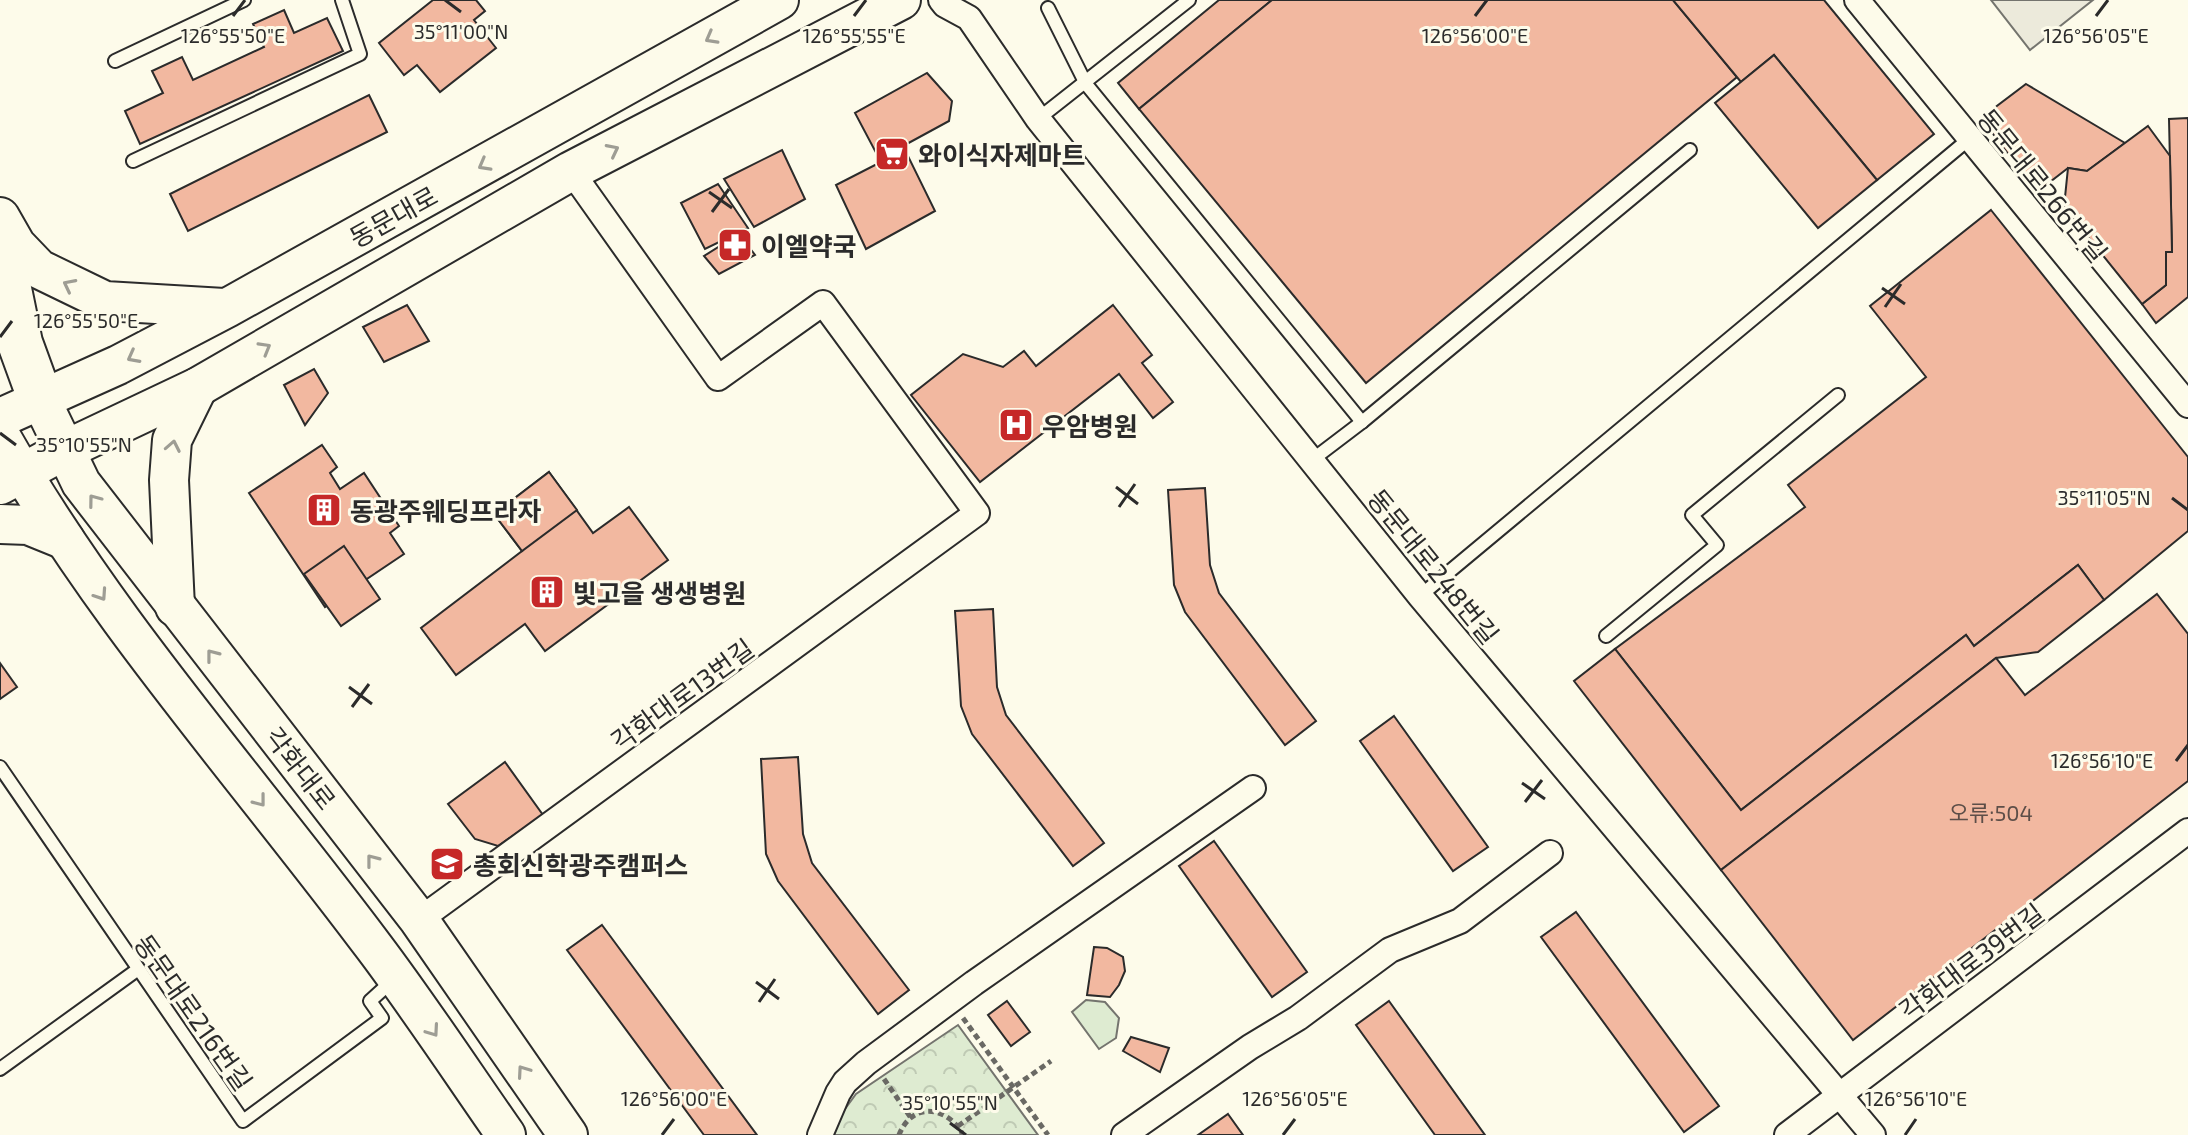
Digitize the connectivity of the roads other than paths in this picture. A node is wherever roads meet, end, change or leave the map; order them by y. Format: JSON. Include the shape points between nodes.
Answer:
{"nodes":[{"id":1,"x":244,"y":0,"type":"edge"},
{"id":2,"x":342,"y":0,"type":"edge"},
{"id":3,"x":779,"y":0,"type":"edge"},
{"id":4,"x":901,"y":0,"type":"edge"},
{"id":5,"x":941,"y":0,"type":"edge"},
{"id":6,"x":1189,"y":0,"type":"edge"},
{"id":7,"x":1857,"y":0,"type":"edge"},
{"id":8,"x":1048,"y":8,"type":"dead end"},
{"id":9,"x":970,"y":9,"type":"edge"},
{"id":10,"x":115,"y":61,"type":"dead end"},
{"id":11,"x":1086,"y":84,"type":"junction"},
{"id":12,"x":1038,"y":119,"type":"junction"},
{"id":13,"x":1969,"y":139,"type":"junction"},
{"id":14,"x":1690,"y":150,"type":"dead end"},
{"id":15,"x":133,"y":161,"type":"dead end"},
{"id":16,"x":571,"y":171,"type":"junction"},
{"id":17,"x":0,"y":217,"type":"edge"},
{"id":18,"x":0,"y":245,"type":"edge"},
{"id":19,"x":227,"y":308,"type":"junction"},
{"id":20,"x":198,"y":387,"type":"junction"},
{"id":21,"x":1838,"y":395,"type":"dead end"},
{"id":22,"x":40,"y":398,"type":"junction"},
{"id":23,"x":2188,"y":405,"type":"edge"},
{"id":24,"x":0,"y":418,"type":"edge"},
{"id":25,"x":1362,"y":422,"type":"junction"},
{"id":26,"x":0,"y":435,"type":"edge"},
{"id":27,"x":65,"y":450,"type":"junction"},
{"id":28,"x":1312,"y":460,"type":"junction"},
{"id":29,"x":11,"y":479,"type":"edge"},
{"id":30,"x":0,"y":524,"type":"edge"},
{"id":31,"x":65,"y":540,"type":"junction"},
{"id":32,"x":1420,"y":596,"type":"junction"},
{"id":33,"x":175,"y":607,"type":"junction"},
{"id":34,"x":1606,"y":636,"type":"dead end"},
{"id":35,"x":0,"y":767,"type":"edge"},
{"id":36,"x":4,"y":782,"type":"edge"},
{"id":37,"x":1253,"y":788,"type":"dead end"},
{"id":38,"x":2188,"y":831,"type":"edge"},
{"id":39,"x":1550,"y":853,"type":"dead end"},
{"id":40,"x":419,"y":920,"type":"junction"},
{"id":41,"x":137,"y":970,"type":"junction"},
{"id":42,"x":396,"y":978,"type":"junction"},
{"id":43,"x":0,"y":1069,"type":"edge"},
{"id":44,"x":1840,"y":1095,"type":"junction"},
{"id":45,"x":506,"y":1135,"type":"edge"},
{"id":46,"x":568,"y":1135,"type":"edge"},
{"id":47,"x":820,"y":1135,"type":"edge"},
{"id":48,"x":1124,"y":1135,"type":"edge"},
{"id":49,"x":1787,"y":1135,"type":"edge"},
{"id":50,"x":1873,"y":1135,"type":"edge"}],
"edges":[{"from":1,"to":10,"type":"lane"},
{"from":2,"to":15,"type":"lane","via":[[360,54]]},
{"from":3,"to":19,"type":"main road","name":"동문대로","one_way":true},
{"from":16,"to":4,"type":"main road","name":"동문대로","one_way":true},
{"from":5,"to":9,"type":"street","name":"동문대로248번길"},
{"from":6,"to":11,"type":"lane"},
{"from":7,"to":13,"type":"street","name":"동문대로266번길"},
{"from":8,"to":11,"type":"lane"},
{"from":9,"to":12,"type":"street","name":"동문대로248번길"},
{"from":11,"to":12,"type":"lane"},
{"from":11,"to":25,"type":"lane"},
{"from":12,"to":28,"type":"street","name":"동문대로248번길"},
{"from":13,"to":23,"type":"street","name":"동문대로266번길"},
{"from":13,"to":32,"type":"lane"},
{"from":14,"to":25,"type":"lane"},
{"from":20,"to":16,"type":"main road","name":"동문대로","one_way":true},
{"from":16,"to":40,"type":"street","name":"각화대로13번길","via":[[718,378],[823,303],[977,513]]},
{"from":19,"to":17,"type":"main road","one_way":true,"via":[[105,301],[39,269]]},
{"from":18,"to":22,"type":"highway","via":[[20,343]]},
{"from":19,"to":22,"type":"main road","name":"동문대로","one_way":true,"via":[[118,365]]},
{"from":20,"to":27,"type":"main road","name":"동문대로"},
{"from":33,"to":20,"type":"main road","one_way":true,"via":[[172,440]]},
{"from":21,"to":34,"type":"lane","via":[[1692,515],[1717,545]]},
{"from":22,"to":24,"type":"main road","name":"동문대로"},
{"from":22,"to":27,"type":"main road","name":"각화대로"},
{"from":25,"to":28,"type":"lane"},
{"from":26,"to":29,"type":"main road","name":"각화대로"},
{"from":27,"to":29,"type":"main road","name":"동문대로"},
{"from":33,"to":27,"type":"main road","name":"각화대로","one_way":true,"via":[[81,483]]},
{"from":28,"to":32,"type":"street","name":"동문대로248번길"},
{"from":29,"to":31,"type":"main road","name":"각화대로"},
{"from":30,"to":31,"type":"main road","via":[[28,525]]},
{"from":31,"to":42,"type":"main road","name":"각화대로","one_way":true,"via":[[107,605]]},
{"from":32,"to":44,"type":"street","name":"동문대로248번길"},
{"from":40,"to":33,"type":"main road","name":"각화대로","one_way":true},
{"from":35,"to":36,"type":"lane","name":"동문대로216번길"},
{"from":36,"to":41,"type":"lane","name":"동문대로216번길"},
{"from":37,"to":47,"type":"street","via":[[871,1059],[845,1082]]},
{"from":38,"to":44,"type":"street","name":"각화대로39번길"},
{"from":39,"to":48,"type":"street","via":[[1460,921],[1390,950]]},
{"from":46,"to":40,"type":"main road","name":"각화대로","one_way":true},
{"from":41,"to":42,"type":"lane","name":"동문대로216번길","via":[[243,1121],[382,1018],[370,1001]]},
{"from":41,"to":43,"type":"lane"},
{"from":42,"to":45,"type":"main road","name":"각화대로","one_way":true},
{"from":44,"to":49,"type":"street","name":"각화대로39번길"},
{"from":44,"to":50,"type":"street","name":"동문대로248번길"}]}
